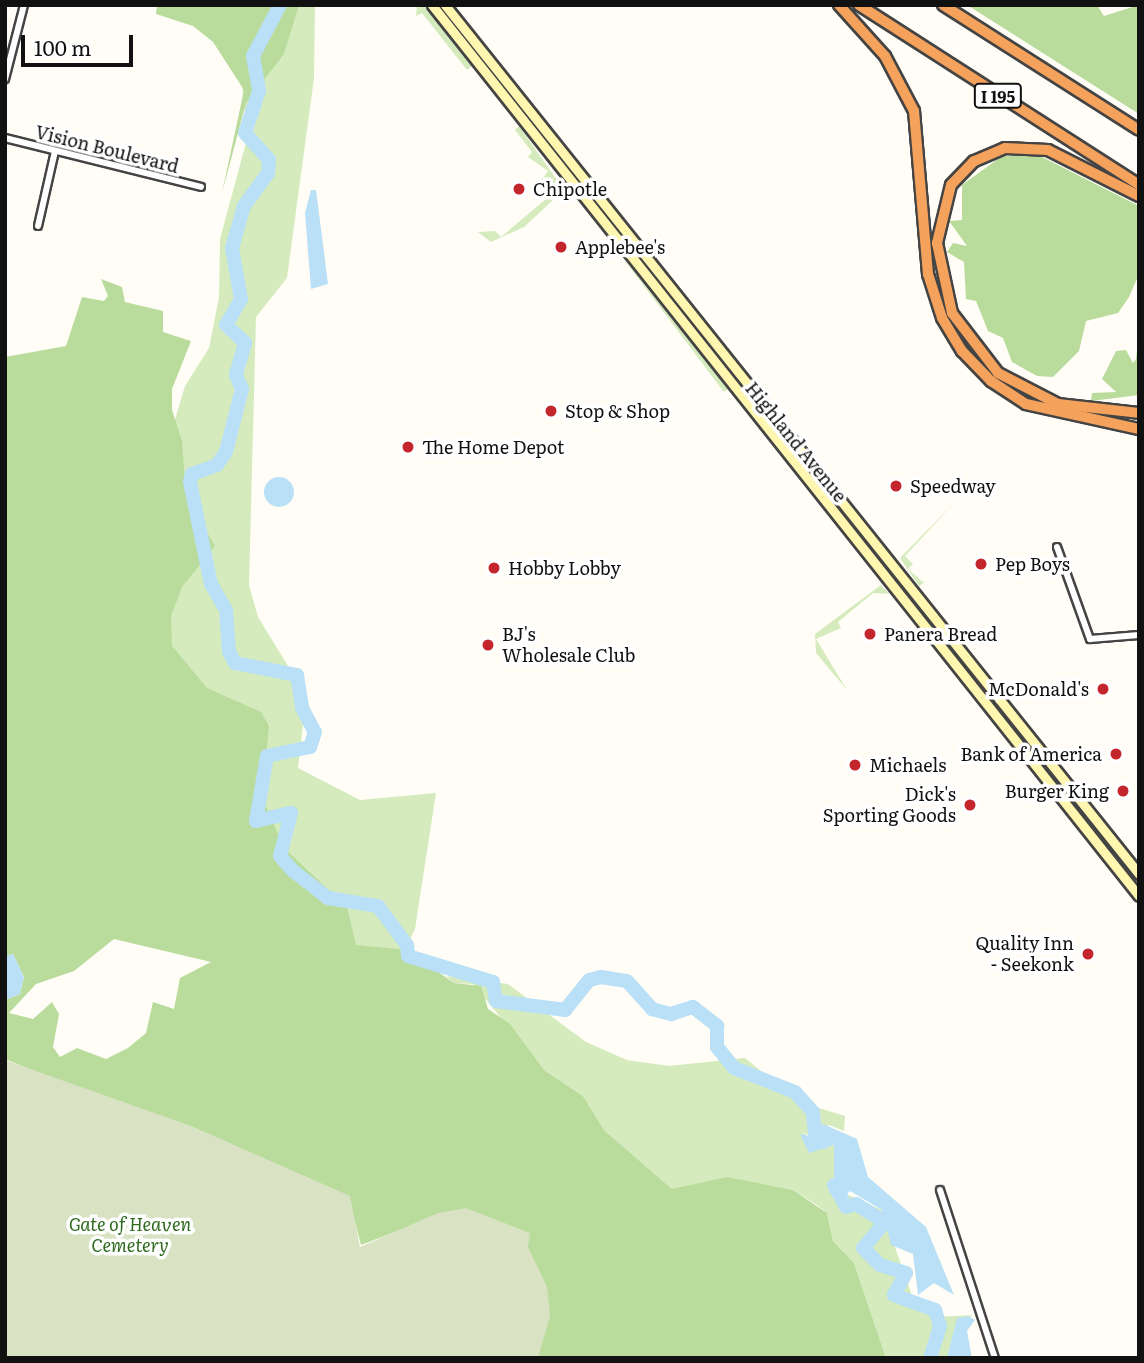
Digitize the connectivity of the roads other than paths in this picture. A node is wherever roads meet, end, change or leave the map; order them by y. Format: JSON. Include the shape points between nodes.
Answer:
{"nodes":[{"id":1,"x":24,"y":5,"type":"edge"},
{"id":2,"x":432,"y":5,"type":"edge"},
{"id":3,"x":445,"y":5,"type":"edge"},
{"id":4,"x":839,"y":5,"type":"edge"},
{"id":5,"x":859,"y":5,"type":"edge"},
{"id":6,"x":943,"y":5,"type":"edge"},
{"id":7,"x":5,"y":39,"type":"edge"},
{"id":8,"x":15,"y":42,"type":"junction"},
{"id":9,"x":5,"y":79,"type":"edge"},
{"id":10,"x":1139,"y":130,"type":"edge"},
{"id":11,"x":5,"y":138,"type":"edge"},
{"id":12,"x":55,"y":151,"type":"junction"},
{"id":13,"x":1139,"y":185,"type":"edge"},
{"id":14,"x":201,"y":187,"type":"dead end"},
{"id":15,"x":1139,"y":196,"type":"edge"},
{"id":16,"x":38,"y":226,"type":"dead end"},
{"id":17,"x":1139,"y":405,"type":"edge"},
{"id":18,"x":1124,"y":411,"type":"junction"},
{"id":19,"x":1139,"y":413,"type":"edge"},
{"id":20,"x":1093,"y":422,"type":"junction"},
{"id":21,"x":1139,"y":429,"type":"edge"},
{"id":22,"x":1139,"y":437,"type":"edge"},
{"id":23,"x":1057,"y":547,"type":"dead end"},
{"id":24,"x":1139,"y":635,"type":"edge"},
{"id":25,"x":1139,"y":874,"type":"edge"},
{"id":26,"x":1139,"y":896,"type":"edge"},
{"id":27,"x":940,"y":1190,"type":"dead end"},
{"id":28,"x":995,"y":1358,"type":"edge"}],
"edges":[{"from":1,"to":8,"type":"street"},
{"from":2,"to":26,"type":"main road","name":"Highland Avenue"},
{"from":3,"to":25,"type":"main road","name":"Highland Avenue"},
{"from":4,"to":20,"type":"highway","via":[[885,56],[914,111],[928,274],[950,334],[975,367],[1008,394],[1045,412]]},
{"from":5,"to":13,"type":"highway","number":"I 195"},
{"from":6,"to":10,"type":"highway","number":"I 195"},
{"from":7,"to":8,"type":"street"},
{"from":8,"to":9,"type":"street"},
{"from":11,"to":12,"type":"street","name":"Vision Boulevard"},
{"from":12,"to":14,"type":"street","name":"Vision Boulevard"},
{"from":12,"to":16,"type":"street"},
{"from":15,"to":18,"type":"highway","via":[[1048,150],[1005,148],[981,157],[956,178],[937,234],[949,306],[990,367],[1049,401]]},
{"from":17,"to":18,"type":"highway"},
{"from":18,"to":19,"type":"highway"},
{"from":20,"to":21,"type":"highway"},
{"from":20,"to":22,"type":"highway"},
{"from":23,"to":24,"type":"street","via":[[1090,639]]},
{"from":27,"to":28,"type":"street"}]}
